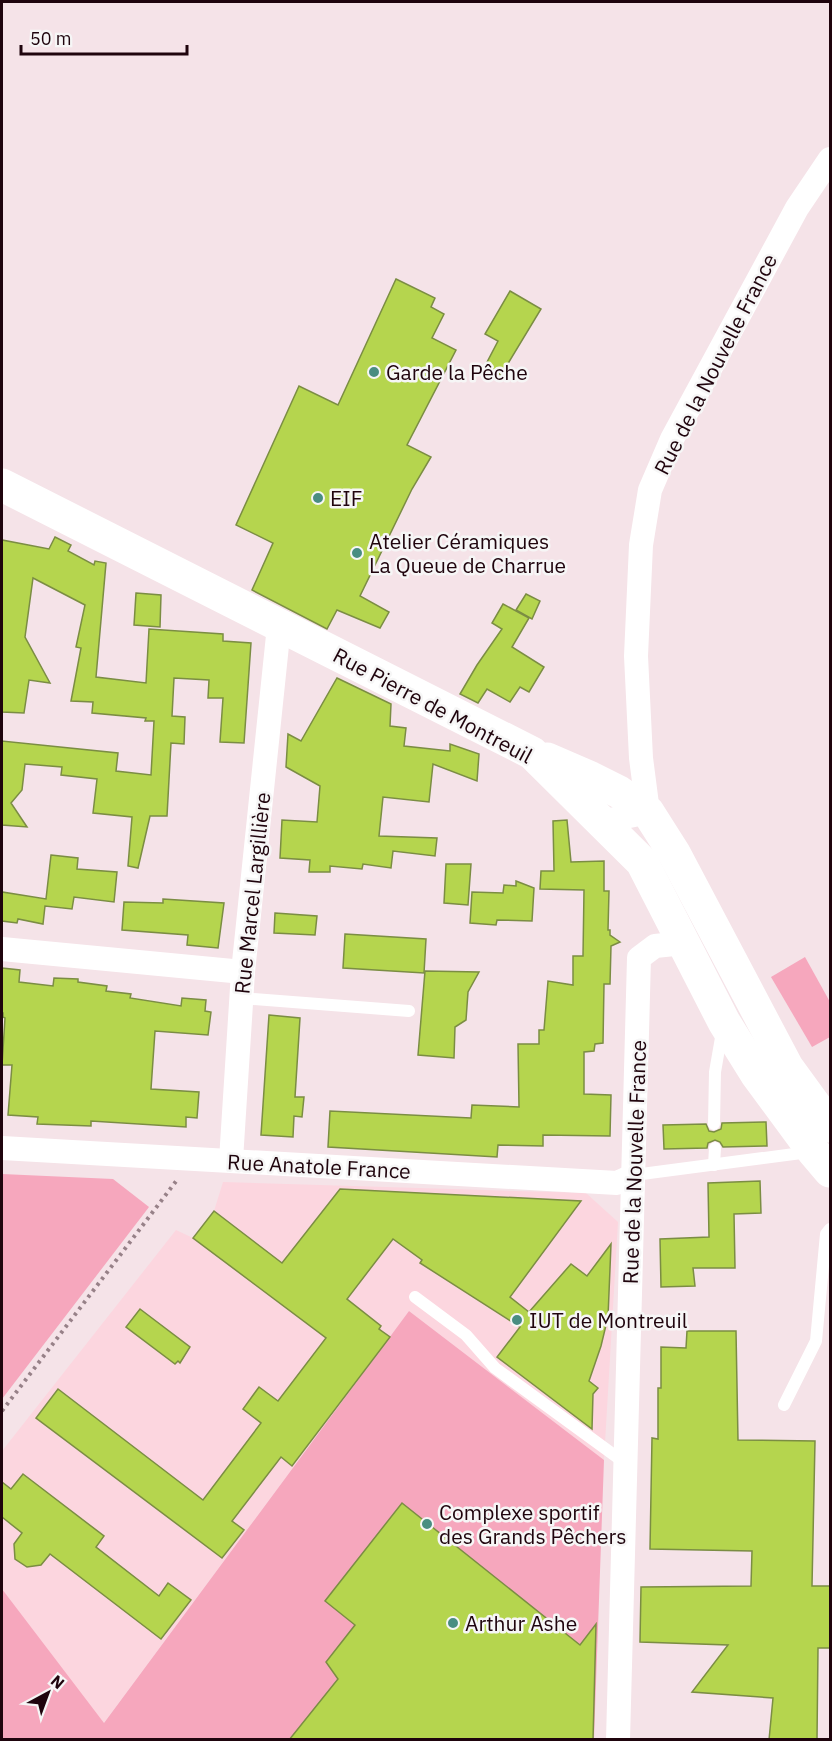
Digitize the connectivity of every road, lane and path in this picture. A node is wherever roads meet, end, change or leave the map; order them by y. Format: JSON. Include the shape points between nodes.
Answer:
{"nodes":[{"id":1,"x":831,"y":159,"type":"edge"},
{"id":2,"x":2,"y":485,"type":"edge"},
{"id":3,"x":279,"y":626,"type":"junction"},
{"id":4,"x":629,"y":824,"type":"junction"},
{"id":5,"x":700,"y":947,"type":"junction"},
{"id":6,"x":2,"y":949,"type":"edge"},
{"id":7,"x":243,"y":972,"type":"junction"},
{"id":8,"x":739,"y":978,"type":"junction"},
{"id":9,"x":241,"y":998,"type":"junction"},
{"id":10,"x":409,"y":1011,"type":"dead end"},
{"id":11,"x":724,"y":1022,"type":"junction"},
{"id":12,"x":714,"y":1124,"type":"dead end"},
{"id":13,"x":2,"y":1148,"type":"edge"},
{"id":14,"x":715,"y":1148,"type":"dead end"},
{"id":15,"x":825,"y":1150,"type":"edge"},
{"id":16,"x":193,"y":1158,"type":"junction"},
{"id":17,"x":231,"y":1160,"type":"junction"},
{"id":18,"x":714,"y":1165,"type":"junction"},
{"id":19,"x":634,"y":1175,"type":"junction"},
{"id":20,"x":831,"y":1229,"type":"edge"},
{"id":21,"x":415,"y":1297,"type":"dead end"},
{"id":22,"x":784,"y":1405,"type":"dead end"},
{"id":23,"x":2,"y":1411,"type":"edge"},
{"id":24,"x":625,"y":1467,"type":"junction"},
{"id":25,"x":618,"y":1740,"type":"edge"}],
"edges":[{"from":1,"to":4,"type":"street","name":"Rue de la Nouvelle France","via":[[797,208],[672,439],[650,490],[641,544],[636,656],[641,758]]},
{"from":2,"to":3,"type":"main road","name":"Rue Pierre de Montreuil"},
{"from":3,"to":4,"type":"main road","name":"Rue Pierre de Montreuil","via":[[532,753]]},
{"from":3,"to":7,"type":"street","name":"Rue Marcel Largillière"},
{"from":4,"to":5,"type":"main road","name":"Rue Pierre de Montreuil"},
{"from":4,"to":8,"type":"main road","name":"Rue Pierre de Montreuil","via":[[674,853]]},
{"from":5,"to":8,"type":"lane"},
{"from":5,"to":11,"type":"main road","name":"Rue Pierre de Montreuil"},
{"from":5,"to":19,"type":"street","name":"Rue de la Nouvelle France","via":[[655,946],[639,958]]},
{"from":6,"to":7,"type":"street"},
{"from":7,"to":9,"type":"street","name":"Rue Marcel Largillière"},
{"from":8,"to":15,"type":"main road","name":"Rue Pierre de Montreuil","via":[[787,1067]]},
{"from":9,"to":10,"type":"lane"},
{"from":9,"to":17,"type":"street","name":"Rue Marcel Largillière"},
{"from":11,"to":12,"type":"lane","via":[[715,1072]]},
{"from":11,"to":15,"type":"main road","name":"Rue Pierre de Montreuil","via":[[757,1075]]},
{"from":13,"to":16,"type":"street","name":"Rue Anatole France"},
{"from":14,"to":18,"type":"lane"},
{"from":15,"to":18,"type":"lane"},
{"from":16,"to":17,"type":"street","name":"Rue Anatole France"},
{"from":16,"to":23,"type":"path"},
{"from":17,"to":19,"type":"street","name":"Rue Anatole France","via":[[617,1183]]},
{"from":18,"to":19,"type":"lane"},
{"from":19,"to":24,"type":"street","name":"Rue de la Nouvelle France"},
{"from":20,"to":22,"type":"lane","via":[[826,1234],[816,1341]]},
{"from":21,"to":24,"type":"lane","via":[[466,1335],[495,1368]]},
{"from":24,"to":25,"type":"street","name":"Rue de la Nouvelle France"}]}
